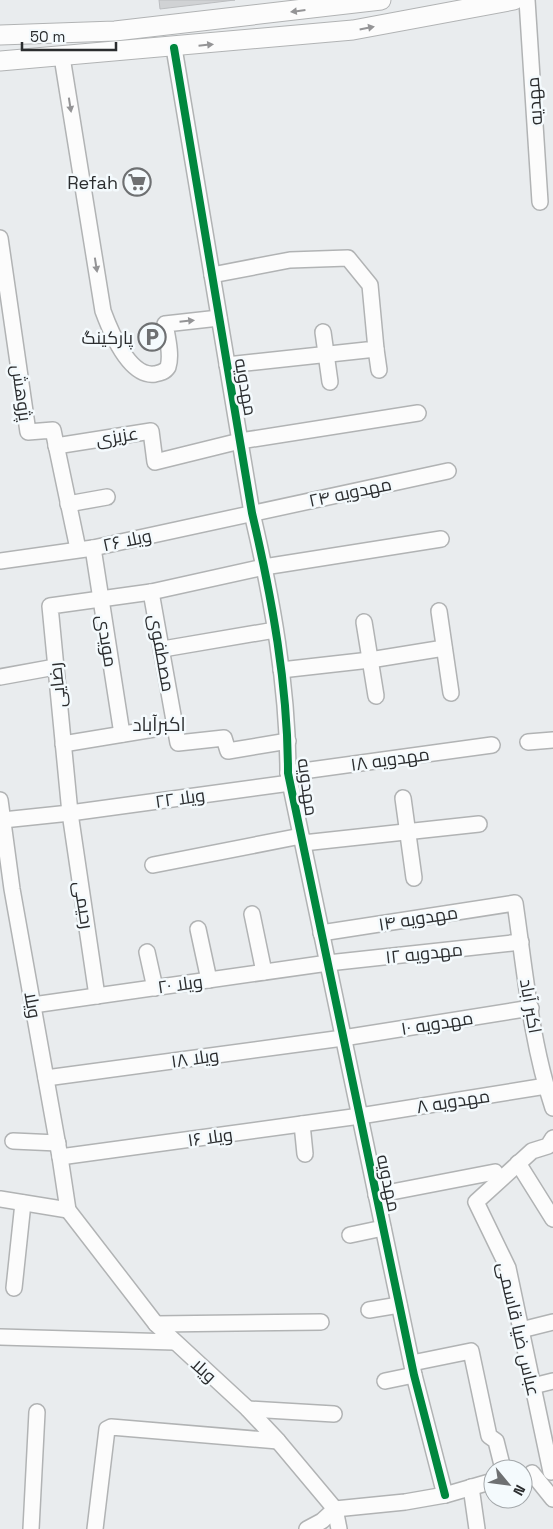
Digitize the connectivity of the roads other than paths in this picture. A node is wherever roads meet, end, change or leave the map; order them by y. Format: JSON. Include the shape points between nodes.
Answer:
{"nodes":[{"id":1,"x":514,"y":0,"type":"edge"},
{"id":2,"x":527,"y":0,"type":"edge"},
{"id":3,"x":371,"y":1,"type":"edge"},
{"id":4,"x":0,"y":34,"type":"edge"},
{"id":5,"x":174,"y":48,"type":"junction"},
{"id":6,"x":62,"y":57,"type":"junction"},
{"id":7,"x":0,"y":61,"type":"edge"},
{"id":8,"x":540,"y":202,"type":"dead end"},
{"id":9,"x":0,"y":238,"type":"edge"},
{"id":10,"x":212,"y":275,"type":"junction"},
{"id":11,"x":220,"y":318,"type":"junction"},
{"id":12,"x":323,"y":332,"type":"dead end"},
{"id":13,"x":376,"y":349,"type":"junction"},
{"id":14,"x":326,"y":355,"type":"junction"},
{"id":15,"x":227,"y":365,"type":"junction"},
{"id":16,"x":379,"y":370,"type":"dead end"},
{"id":17,"x":330,"y":382,"type":"dead end"},
{"id":18,"x":418,"y":413,"type":"dead end"},
{"id":19,"x":240,"y":441,"type":"junction"},
{"id":20,"x":56,"y":446,"type":"junction"},
{"id":21,"x":448,"y":471,"type":"dead end"},
{"id":22,"x":107,"y":497,"type":"dead end"},
{"id":23,"x":68,"y":504,"type":"junction"},
{"id":24,"x":252,"y":513,"type":"junction"},
{"id":25,"x":441,"y":539,"type":"dead end"},
{"id":26,"x":85,"y":549,"type":"junction"},
{"id":27,"x":0,"y":561,"type":"edge"},
{"id":28,"x":264,"y":567,"type":"junction"},
{"id":29,"x":151,"y":592,"type":"junction"},
{"id":30,"x":100,"y":600,"type":"junction"},
{"id":31,"x":439,"y":611,"type":"dead end"},
{"id":32,"x":364,"y":622,"type":"dead end"},
{"id":33,"x":275,"y":630,"type":"junction"},
{"id":34,"x":444,"y":648,"type":"junction"},
{"id":35,"x":162,"y":649,"type":"junction"},
{"id":36,"x":370,"y":660,"type":"junction"},
{"id":37,"x":55,"y":668,"type":"junction"},
{"id":38,"x":281,"y":670,"type":"junction"},
{"id":39,"x":0,"y":676,"type":"edge"},
{"id":40,"x":451,"y":693,"type":"dead end"},
{"id":41,"x":376,"y":696,"type":"dead end"},
{"id":42,"x":154,"y":729,"type":"dead end"},
{"id":43,"x":122,"y":734,"type":"junction"},
{"id":44,"x":553,"y":740,"type":"edge"},
{"id":45,"x":288,"y":741,"type":"junction"},
{"id":46,"x":528,"y":742,"type":"dead end"},
{"id":47,"x":63,"y":744,"type":"junction"},
{"id":48,"x":492,"y":745,"type":"dead end"},
{"id":49,"x":289,"y":778,"type":"junction"},
{"id":50,"x":403,"y":798,"type":"dead end"},
{"id":51,"x":0,"y":800,"type":"edge"},
{"id":52,"x":70,"y":813,"type":"junction"},
{"id":53,"x":3,"y":820,"type":"junction"},
{"id":54,"x":479,"y":824,"type":"dead end"},
{"id":55,"x":407,"y":832,"type":"junction"},
{"id":56,"x":302,"y":840,"type":"junction"},
{"id":57,"x":152,"y":864,"type":"dead end"},
{"id":58,"x":414,"y":878,"type":"dead end"},
{"id":59,"x":6,"y":888,"type":"edge"},
{"id":60,"x":515,"y":903,"type":"joint"},
{"id":61,"x":252,"y":914,"type":"dead end"},
{"id":62,"x":198,"y":929,"type":"dead end"},
{"id":63,"x":321,"y":933,"type":"junction"},
{"id":64,"x":521,"y":942,"type":"junction"},
{"id":65,"x":147,"y":952,"type":"dead end"},
{"id":66,"x":328,"y":963,"type":"junction"},
{"id":67,"x":264,"y":972,"type":"junction"},
{"id":68,"x":210,"y":980,"type":"junction"},
{"id":69,"x":155,"y":988,"type":"junction"},
{"id":70,"x":97,"y":996,"type":"junction"},
{"id":71,"x":33,"y":1005,"type":"junction"},
{"id":72,"x":531,"y":1008,"type":"junction"},
{"id":73,"x":343,"y":1038,"type":"junction"},
{"id":74,"x":46,"y":1078,"type":"junction"},
{"id":75,"x":546,"y":1086,"type":"junction"},
{"id":76,"x":553,"y":1108,"type":"edge"},
{"id":77,"x":360,"y":1116,"type":"junction"},
{"id":78,"x":302,"y":1124,"type":"junction"},
{"id":79,"x":553,"y":1138,"type":"edge"},
{"id":80,"x":13,"y":1141,"type":"dead end"},
{"id":81,"x":59,"y":1150,"type":"junction"},
{"id":82,"x":305,"y":1154,"type":"dead end"},
{"id":83,"x":518,"y":1163,"type":"junction"},
{"id":84,"x":500,"y":1179,"type":"junction"},
{"id":85,"x":376,"y":1196,"type":"junction"},
{"id":86,"x":0,"y":1199,"type":"edge"},
{"id":87,"x":23,"y":1203,"type":"junction"},
{"id":88,"x":68,"y":1210,"type":"junction"},
{"id":89,"x":553,"y":1218,"type":"edge"},
{"id":90,"x":383,"y":1228,"type":"junction"},
{"id":91,"x":350,"y":1235,"type":"dead end"},
{"id":92,"x":14,"y":1288,"type":"dead end"},
{"id":93,"x":399,"y":1304,"type":"junction"},
{"id":94,"x":369,"y":1310,"type":"dead end"},
{"id":95,"x":321,"y":1322,"type":"dead end"},
{"id":96,"x":553,"y":1322,"type":"edge"},
{"id":97,"x":156,"y":1324,"type":"junction"},
{"id":98,"x":521,"y":1330,"type":"junction"},
{"id":99,"x":0,"y":1337,"type":"edge"},
{"id":100,"x":174,"y":1342,"type":"junction"},
{"id":101,"x":413,"y":1369,"type":"junction"},
{"id":102,"x":385,"y":1381,"type":"dead end"},
{"id":103,"x":553,"y":1381,"type":"edge"},
{"id":104,"x":533,"y":1386,"type":"junction"},
{"id":105,"x":248,"y":1409,"type":"junction"},
{"id":106,"x":38,"y":1412,"type":"dead end"},
{"id":107,"x":334,"y":1414,"type":"dead end"},
{"id":108,"x":278,"y":1441,"type":"junction"},
{"id":109,"x":500,"y":1459,"type":"edge"},
{"id":110,"x":552,"y":1472,"type":"edge"},
{"id":111,"x":533,"y":1474,"type":"edge"},
{"id":112,"x":533,"y":1479,"type":"edge"},
{"id":113,"x":483,"y":1484,"type":"edge"},
{"id":114,"x":471,"y":1487,"type":"junction"},
{"id":115,"x":445,"y":1495,"type":"junction"},
{"id":116,"x":553,"y":1499,"type":"edge"},
{"id":117,"x":335,"y":1509,"type":"junction"},
{"id":118,"x":31,"y":1529,"type":"edge"},
{"id":119,"x":95,"y":1529,"type":"edge"},
{"id":120,"x":307,"y":1529,"type":"edge"},
{"id":121,"x":339,"y":1529,"type":"edge"},
{"id":122,"x":478,"y":1529,"type":"edge"}],
"edges":[{"from":5,"to":1,"type":"main road","one_way":true,"via":[[352,30]]},
{"from":2,"to":8,"type":"street","name":"مهديه"},
{"from":3,"to":4,"type":"main road","one_way":true,"via":[[115,32]]},
{"from":5,"to":6,"type":"main road"},
{"from":5,"to":10,"type":"street","name":"مهدویه"},
{"from":6,"to":7,"type":"main road"},
{"from":6,"to":11,"type":"street","one_way":true,"via":[[103,311],[115,343],[134,366],[151,375],[162,373],[167,369],[169,360],[165,324]]},
{"from":9,"to":20,"type":"street","name":"پژوهش","via":[[28,432],[53,430]]},
{"from":10,"to":11,"type":"street","name":"مهدویه"},
{"from":10,"to":13,"type":"street","via":[[290,260],[348,258],[370,285]]},
{"from":11,"to":15,"type":"street","name":"مهدویه"},
{"from":12,"to":14,"type":"street"},
{"from":13,"to":14,"type":"street"},
{"from":13,"to":16,"type":"street"},
{"from":14,"to":15,"type":"street"},
{"from":14,"to":17,"type":"street"},
{"from":15,"to":19,"type":"street","name":"مهدویه"},
{"from":18,"to":19,"type":"street"},
{"from":19,"to":20,"type":"street","name":"عزیزی","via":[[155,462],[151,431]]},
{"from":19,"to":24,"type":"street","name":"مهدویه"},
{"from":20,"to":23,"type":"street","name":"پژوهش"},
{"from":21,"to":24,"type":"street","name":"مهدویه ۲۴"},
{"from":22,"to":23,"type":"street"},
{"from":23,"to":26,"type":"street","name":"پژوهش"},
{"from":24,"to":26,"type":"street","name":"ویلا ۲۶"},
{"from":24,"to":28,"type":"street","name":"مهدویه"},
{"from":25,"to":28,"type":"street","name":"مصطفوی"},
{"from":26,"to":27,"type":"street","name":"ویلا ۲۶"},
{"from":26,"to":30,"type":"street","name":"مویدی"},
{"from":28,"to":29,"type":"street","name":"مصطفوی"},
{"from":28,"to":33,"type":"street","name":"مهدویه"},
{"from":29,"to":30,"type":"street","name":"مصطفوی"},
{"from":29,"to":35,"type":"street","name":"مصطفوی"},
{"from":30,"to":37,"type":"street","name":"رضایی","via":[[50,606]]},
{"from":30,"to":43,"type":"street","name":"مویدی"},
{"from":31,"to":34,"type":"street"},
{"from":32,"to":36,"type":"street"},
{"from":33,"to":35,"type":"street"},
{"from":33,"to":38,"type":"street","name":"مهدویه"},
{"from":34,"to":36,"type":"street"},
{"from":34,"to":40,"type":"street"},
{"from":35,"to":45,"type":"street","name":"مصطفوی","via":[[178,743],[224,738],[228,751]]},
{"from":36,"to":38,"type":"street"},
{"from":36,"to":41,"type":"street"},
{"from":37,"to":39,"type":"street"},
{"from":37,"to":47,"type":"street","name":"رضایی"},
{"from":38,"to":45,"type":"street","name":"مهدویه"},
{"from":42,"to":43,"type":"street"},
{"from":43,"to":47,"type":"street"},
{"from":44,"to":46,"type":"street"},
{"from":45,"to":49,"type":"street","name":"مهدویه"},
{"from":47,"to":52,"type":"street","name":"رضایی"},
{"from":48,"to":49,"type":"street","name":"مهدویه ۱۸"},
{"from":49,"to":52,"type":"street","name":"ویلا ۲۲"},
{"from":49,"to":56,"type":"street","name":"مهدویه"},
{"from":50,"to":55,"type":"street"},
{"from":51,"to":53,"type":"street","name":"ویلا"},
{"from":52,"to":53,"type":"street","name":"ویلا ۲۲"},
{"from":52,"to":70,"type":"street","name":"رحیمی"},
{"from":53,"to":59,"type":"street","name":"ویلا"},
{"from":54,"to":55,"type":"street"},
{"from":55,"to":56,"type":"street"},
{"from":55,"to":58,"type":"street"},
{"from":56,"to":57,"type":"street"},
{"from":56,"to":63,"type":"street","name":"مهدویه"},
{"from":59,"to":71,"type":"street","name":"ویلا"},
{"from":60,"to":63,"type":"street","name":"مهدویه ۱۴"},
{"from":60,"to":64,"type":"street","name":"اکبر آباد"},
{"from":61,"to":67,"type":"street"},
{"from":62,"to":68,"type":"street"},
{"from":63,"to":66,"type":"street","name":"مهدویه"},
{"from":64,"to":66,"type":"street","name":"مهدویه ۱۲"},
{"from":64,"to":72,"type":"street","name":"اکبر آباد"},
{"from":65,"to":69,"type":"street"},
{"from":66,"to":67,"type":"street","name":"ویلا ۲۰"},
{"from":66,"to":73,"type":"street","name":"مهدویه"},
{"from":67,"to":68,"type":"street","name":"ویلا ۲۰"},
{"from":68,"to":69,"type":"street","name":"ویلا ۲۰"},
{"from":69,"to":70,"type":"street","name":"ویلا ۲۰"},
{"from":70,"to":71,"type":"street","name":"ویلا ۲۰"},
{"from":71,"to":74,"type":"street","name":"ویلا"},
{"from":72,"to":73,"type":"street","name":"مهدویه ۱۰"},
{"from":72,"to":75,"type":"street","name":"اکبر آباد"},
{"from":73,"to":74,"type":"street","name":"ویلا ۱۸"},
{"from":73,"to":77,"type":"street","name":"مهدویه"},
{"from":74,"to":81,"type":"street","name":"ویلا"},
{"from":75,"to":76,"type":"street","name":"اکبر آباد"},
{"from":75,"to":77,"type":"street","name":"مهدویه ۸"},
{"from":77,"to":78,"type":"street","name":"ویلا ۱۶"},
{"from":77,"to":85,"type":"street","name":"مهدویه"},
{"from":78,"to":81,"type":"street","name":"ویلا ۱۶"},
{"from":78,"to":82,"type":"street"},
{"from":79,"to":83,"type":"street","name":"عباس ضیا قاسمی","via":[[548,1146],[532,1151]]},
{"from":80,"to":81,"type":"street","name":"ویلا ۱۶"},
{"from":81,"to":88,"type":"street","name":"ویلا"},
{"from":83,"to":84,"type":"street","name":"عباس ضیا قاسمی"},
{"from":83,"to":89,"type":"street"},
{"from":84,"to":85,"type":"street","via":[[496,1172]]},
{"from":84,"to":98,"type":"street","name":"عباس ضیا قاسمی","via":[[476,1202],[508,1268]]},
{"from":85,"to":90,"type":"street","name":"مهدویه"},
{"from":86,"to":87,"type":"street"},
{"from":87,"to":88,"type":"street"},
{"from":87,"to":92,"type":"street"},
{"from":88,"to":97,"type":"street","name":"ویلا"},
{"from":90,"to":91,"type":"street"},
{"from":90,"to":93,"type":"street","name":"مهدویه"},
{"from":93,"to":94,"type":"street"},
{"from":93,"to":101,"type":"street","name":"مهدویه"},
{"from":95,"to":97,"type":"street"},
{"from":96,"to":98,"type":"street"},
{"from":97,"to":100,"type":"street","name":"ویلا"},
{"from":98,"to":104,"type":"street","name":"عباس ضیا قاسمی"},
{"from":99,"to":100,"type":"street"},
{"from":100,"to":105,"type":"street","name":"ویلا"},
{"from":101,"to":102,"type":"street"},
{"from":101,"to":109,"type":"street","via":[[471,1351],[489,1436],[496,1441]]},
{"from":101,"to":115,"type":"street","name":"مهدویه"},
{"from":103,"to":104,"type":"street"},
{"from":104,"to":110,"type":"street","name":"عباس ضیا قاسمی"},
{"from":105,"to":107,"type":"street"},
{"from":105,"to":108,"type":"street","name":"ویلا"},
{"from":106,"to":118,"type":"street"},
{"from":108,"to":117,"type":"street","name":"ویلا"},
{"from":108,"to":119,"type":"street","via":[[110,1427],[105,1433]]},
{"from":110,"to":111,"type":"street"},
{"from":112,"to":116,"type":"street"},
{"from":113,"to":114,"type":"street"},
{"from":114,"to":115,"type":"street"},
{"from":114,"to":122,"type":"street"},
{"from":115,"to":117,"type":"street"},
{"from":117,"to":120,"type":"street"},
{"from":117,"to":121,"type":"street","name":"ویلا"}]}
